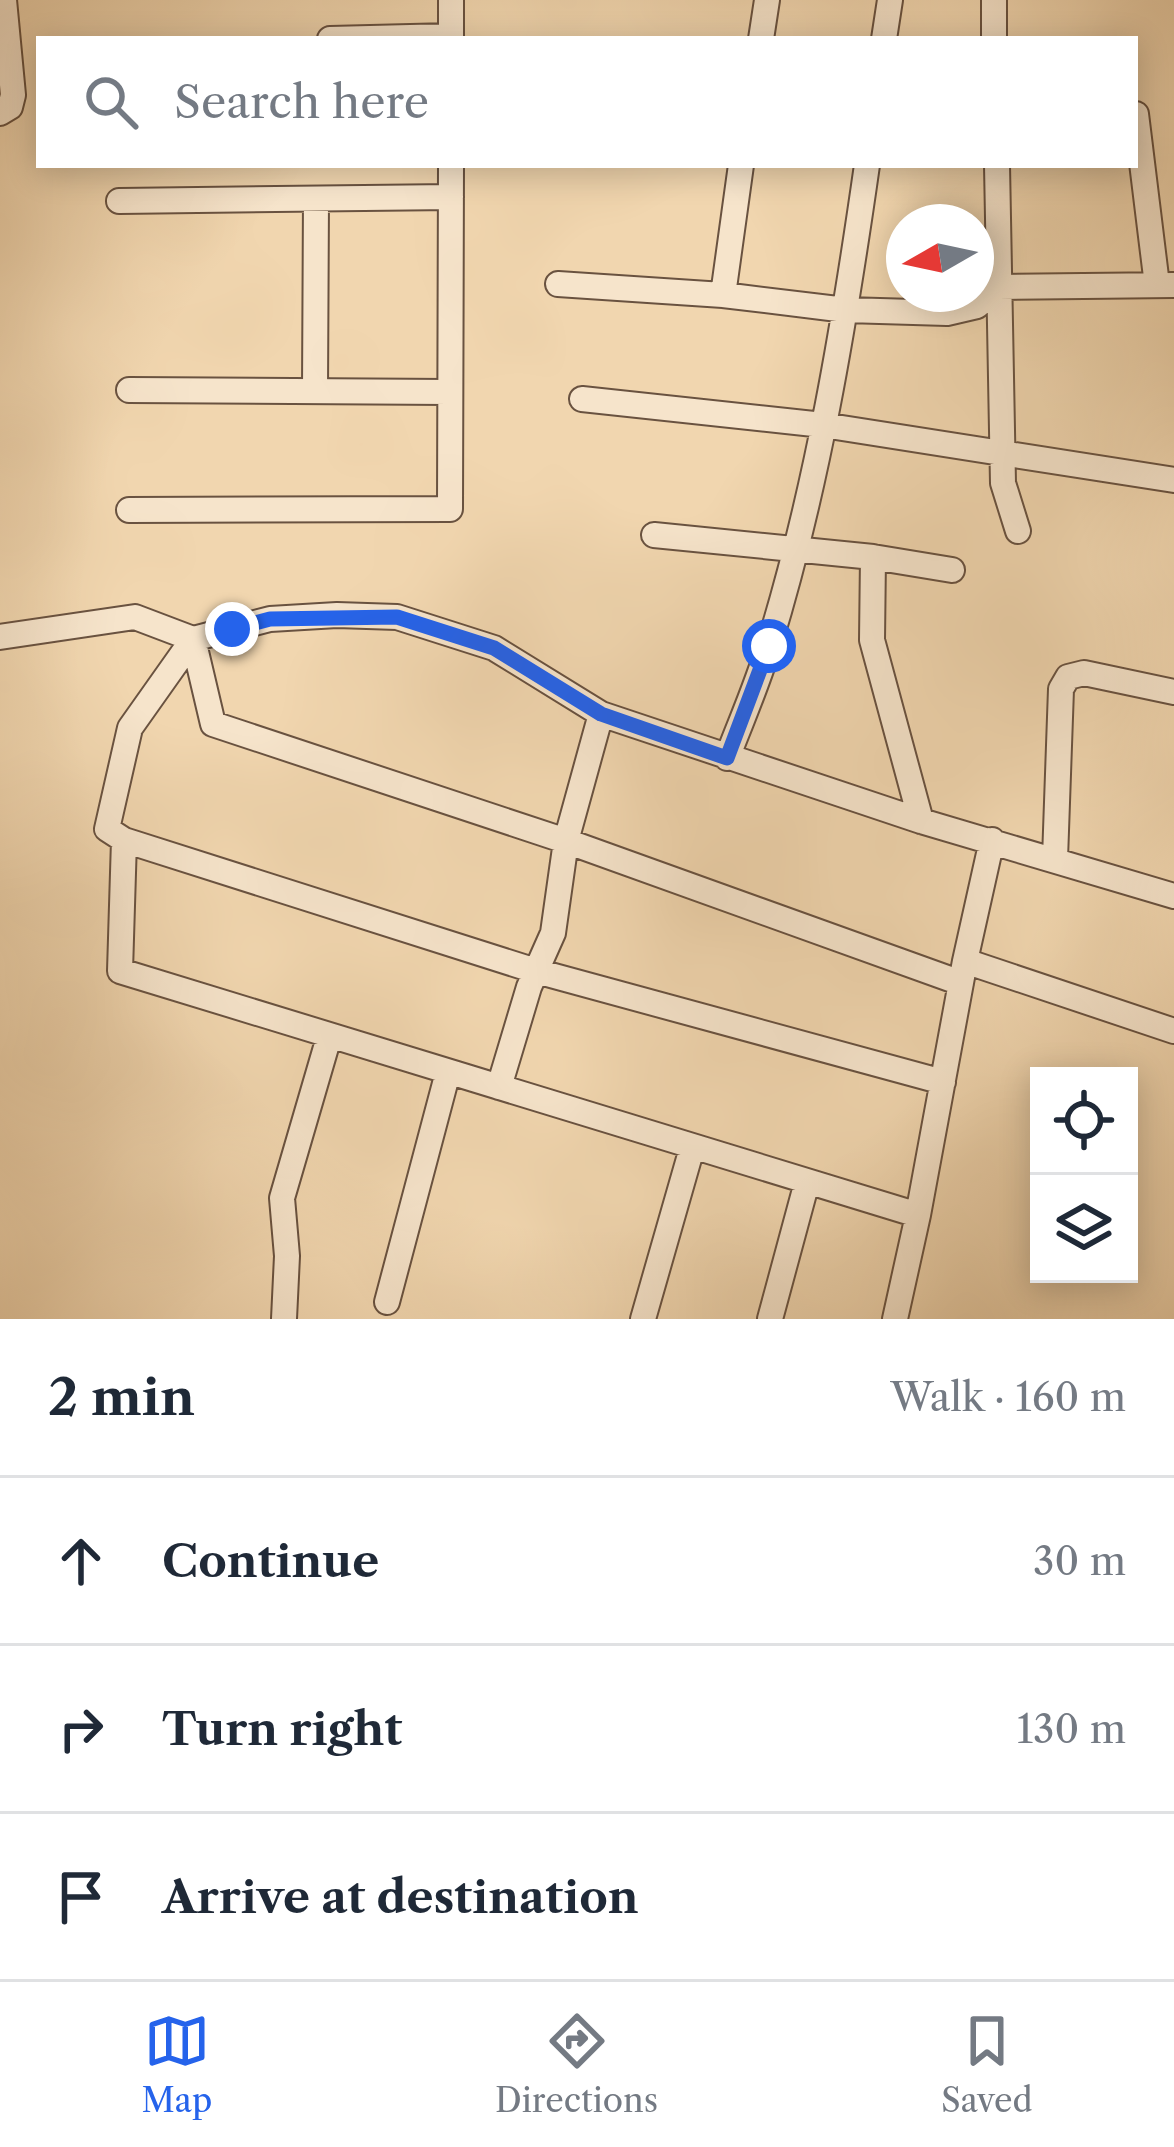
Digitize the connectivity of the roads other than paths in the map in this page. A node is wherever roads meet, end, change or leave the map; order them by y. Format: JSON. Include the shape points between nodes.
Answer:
{"nodes":[{"id":1,"x":4,"y":0,"type":"edge"},
{"id":2,"x":451,"y":0,"type":"edge"},
{"id":3,"x":767,"y":0,"type":"edge"},
{"id":4,"x":890,"y":0,"type":"edge"},
{"id":5,"x":994,"y":0,"type":"edge"},
{"id":6,"x":451,"y":36,"type":"edge"},
{"id":7,"x":761,"y":36,"type":"edge"},
{"id":8,"x":884,"y":36,"type":"edge"},
{"id":9,"x":994,"y":36,"type":"edge"},
{"id":10,"x":0,"y":113,"type":"edge"},
{"id":11,"x":1138,"y":125,"type":"edge"},
{"id":12,"x":451,"y":168,"type":"edge"},
{"id":13,"x":741,"y":168,"type":"edge"},
{"id":14,"x":867,"y":168,"type":"edge"},
{"id":15,"x":997,"y":168,"type":"edge"},
{"id":16,"x":451,"y":197,"type":"junction"},
{"id":17,"x":316,"y":199,"type":"junction"},
{"id":18,"x":119,"y":201,"type":"dead end"},
{"id":19,"x":558,"y":284,"type":"dead end"},
{"id":20,"x":1166,"y":285,"type":"edge"},
{"id":21,"x":999,"y":287,"type":"junction"},
{"id":22,"x":723,"y":295,"type":"junction"},
{"id":23,"x":846,"y":310,"type":"junction"},
{"id":24,"x":129,"y":390,"type":"dead end"},
{"id":25,"x":315,"y":390,"type":"junction"},
{"id":26,"x":449,"y":392,"type":"junction"},
{"id":27,"x":582,"y":399,"type":"dead end"},
{"id":28,"x":823,"y":425,"type":"junction"},
{"id":29,"x":1002,"y":451,"type":"junction"},
{"id":30,"x":1174,"y":480,"type":"edge"},
{"id":31,"x":129,"y":509,"type":"dead end"},
{"id":32,"x":1018,"y":531,"type":"dead end"},
{"id":33,"x":655,"y":535,"type":"dead end"},
{"id":34,"x":794,"y":548,"type":"junction"},
{"id":35,"x":874,"y":557,"type":"junction"},
{"id":36,"x":952,"y":570,"type":"dead end"},
{"id":37,"x":0,"y":637,"type":"edge"},
{"id":38,"x":193,"y":639,"type":"junction"},
{"id":39,"x":1174,"y":692,"type":"edge"},
{"id":40,"x":601,"y":714,"type":"junction"},
{"id":41,"x":727,"y":758,"type":"junction"},
{"id":42,"x":921,"y":821,"type":"junction"},
{"id":43,"x":992,"y":839,"type":"junction"},
{"id":44,"x":124,"y":840,"type":"junction"},
{"id":45,"x":566,"y":841,"type":"junction"},
{"id":46,"x":1055,"y":859,"type":"junction"},
{"id":47,"x":1174,"y":896,"type":"edge"},
{"id":48,"x":536,"y":971,"type":"junction"},
{"id":49,"x":963,"y":972,"type":"junction"},
{"id":50,"x":1174,"y":1031,"type":"edge"},
{"id":51,"x":329,"y":1037,"type":"junction"},
{"id":52,"x":448,"y":1072,"type":"junction"},
{"id":53,"x":943,"y":1082,"type":"junction"},
{"id":54,"x":499,"y":1088,"type":"junction"},
{"id":55,"x":692,"y":1148,"type":"junction"},
{"id":56,"x":807,"y":1182,"type":"junction"},
{"id":57,"x":918,"y":1215,"type":"junction"},
{"id":58,"x":387,"y":1302,"type":"dead end"},
{"id":59,"x":284,"y":1319,"type":"edge"},
{"id":60,"x":643,"y":1319,"type":"edge"},
{"id":61,"x":770,"y":1319,"type":"edge"},
{"id":62,"x":895,"y":1319,"type":"edge"}],
"edges":[{"from":1,"to":10,"type":"street","via":[[13,94]]},
{"from":2,"to":6,"type":"street"},
{"from":3,"to":7,"type":"street"},
{"from":4,"to":8,"type":"street"},
{"from":5,"to":9,"type":"street"},
{"from":11,"to":20,"type":"street"},
{"from":12,"to":16,"type":"street"},
{"from":13,"to":22,"type":"street"},
{"from":14,"to":23,"type":"street"},
{"from":15,"to":21,"type":"street"},
{"from":16,"to":17,"type":"street"},
{"from":16,"to":26,"type":"street"},
{"from":17,"to":18,"type":"street"},
{"from":17,"to":25,"type":"street"},
{"from":19,"to":22,"type":"street"},
{"from":20,"to":21,"type":"street"},
{"from":21,"to":23,"type":"street","via":[[977,306],[947,313]]},
{"from":21,"to":29,"type":"street"},
{"from":22,"to":23,"type":"street"},
{"from":23,"to":28,"type":"street"},
{"from":24,"to":25,"type":"street"},
{"from":25,"to":26,"type":"street"},
{"from":26,"to":31,"type":"street","via":[[450,509]]},
{"from":27,"to":28,"type":"street"},
{"from":28,"to":29,"type":"street"},
{"from":28,"to":34,"type":"street"},
{"from":29,"to":30,"type":"street"},
{"from":29,"to":32,"type":"street"},
{"from":33,"to":34,"type":"street"},
{"from":34,"to":35,"type":"street"},
{"from":34,"to":41,"type":"street"},
{"from":35,"to":36,"type":"street"},
{"from":35,"to":42,"type":"street","via":[[872,640]]},
{"from":37,"to":38,"type":"street","via":[[135,617]]},
{"from":38,"to":40,"type":"street","via":[[270,619],[397,617],[494,648]]},
{"from":38,"to":44,"type":"street","via":[[130,728],[107,830]]},
{"from":38,"to":45,"type":"street","via":[[213,724]]},
{"from":39,"to":46,"type":"street","via":[[1084,673],[1068,677],[1060,689]]},
{"from":40,"to":41,"type":"street"},
{"from":40,"to":45,"type":"street"},
{"from":41,"to":42,"type":"street"},
{"from":42,"to":43,"type":"street"},
{"from":43,"to":46,"type":"street"},
{"from":43,"to":49,"type":"street"},
{"from":44,"to":48,"type":"street"},
{"from":44,"to":51,"type":"street","via":[[120,971]]},
{"from":45,"to":48,"type":"street","via":[[553,933]]},
{"from":45,"to":49,"type":"street"},
{"from":46,"to":47,"type":"street"},
{"from":48,"to":53,"type":"street"},
{"from":48,"to":54,"type":"street"},
{"from":49,"to":50,"type":"street"},
{"from":49,"to":53,"type":"street"},
{"from":51,"to":52,"type":"street"},
{"from":51,"to":59,"type":"street","via":[[282,1198]]},
{"from":52,"to":54,"type":"street"},
{"from":52,"to":58,"type":"street"},
{"from":53,"to":57,"type":"street"},
{"from":54,"to":55,"type":"street"},
{"from":55,"to":56,"type":"street"},
{"from":55,"to":60,"type":"street"},
{"from":56,"to":57,"type":"street"},
{"from":56,"to":61,"type":"street"},
{"from":57,"to":62,"type":"street"}]}
